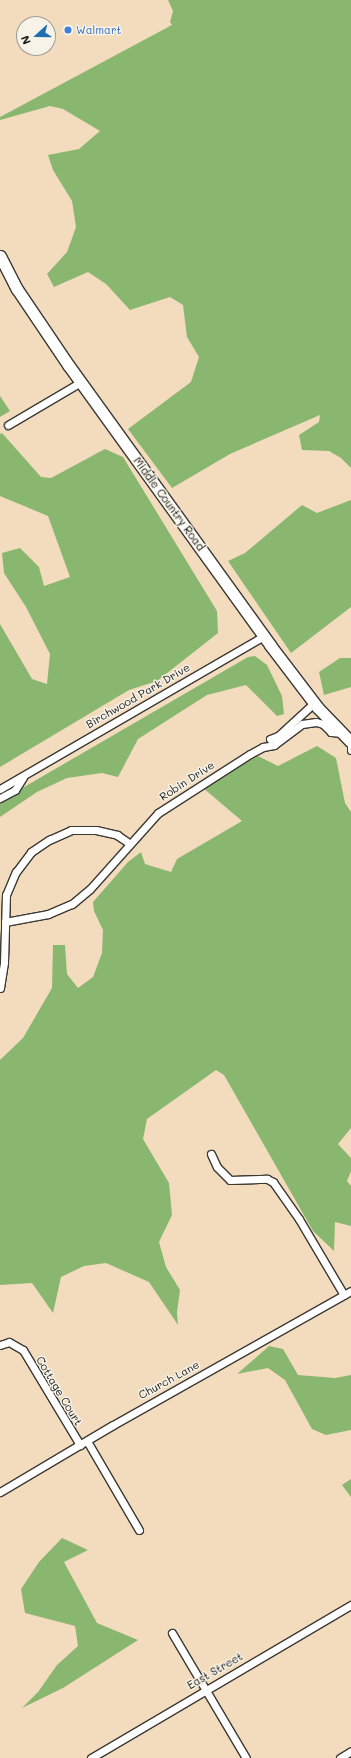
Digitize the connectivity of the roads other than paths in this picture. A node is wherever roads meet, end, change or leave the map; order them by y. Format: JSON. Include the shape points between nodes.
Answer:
{"nodes":[{"id":1,"x":0,"y":256,"type":"edge"},
{"id":2,"x":81,"y":382,"type":"junction"},
{"id":3,"x":8,"y":425,"type":"dead end"},
{"id":4,"x":264,"y":636,"type":"junction"},
{"id":5,"x":314,"y":702,"type":"junction"},
{"id":6,"x":342,"y":733,"type":"junction"},
{"id":7,"x":351,"y":742,"type":"edge"},
{"id":8,"x":263,"y":747,"type":"junction"},
{"id":9,"x":351,"y":750,"type":"edge"},
{"id":10,"x":23,"y":777,"type":"junction"},
{"id":11,"x":0,"y":785,"type":"edge"},
{"id":12,"x":0,"y":789,"type":"edge"},
{"id":13,"x":0,"y":798,"type":"edge"},
{"id":14,"x":129,"y":843,"type":"junction"},
{"id":15,"x":5,"y":922,"type":"junction"},
{"id":16,"x":0,"y":988,"type":"edge"},
{"id":17,"x":211,"y":1154,"type":"dead end"},
{"id":18,"x":351,"y":1291,"type":"edge"},
{"id":19,"x":344,"y":1295,"type":"junction"},
{"id":20,"x":0,"y":1344,"type":"edge"},
{"id":21,"x":86,"y":1441,"type":"junction"},
{"id":22,"x":80,"y":1445,"type":"junction"},
{"id":23,"x":0,"y":1492,"type":"edge"},
{"id":24,"x":139,"y":1530,"type":"dead end"},
{"id":25,"x":351,"y":1605,"type":"edge"},
{"id":26,"x":172,"y":1633,"type":"dead end"},
{"id":27,"x":205,"y":1690,"type":"junction"},
{"id":28,"x":351,"y":1751,"type":"edge"},
{"id":29,"x":91,"y":1758,"type":"edge"},
{"id":30,"x":246,"y":1758,"type":"edge"},
{"id":31,"x":340,"y":1758,"type":"edge"}],
"edges":[{"from":1,"to":2,"type":"main road","name":"Middle Country Road","via":[[20,293]]},
{"from":2,"to":3,"type":"street"},
{"from":2,"to":4,"type":"main road","name":"Middle Country Road"},
{"from":4,"to":5,"type":"main road","name":"Middle Country Road"},
{"from":4,"to":10,"type":"street","name":"Birchwood Park Drive"},
{"from":5,"to":6,"type":"main road","name":"Middle Country Road"},
{"from":5,"to":8,"type":"street","name":"Robin Drive","via":[[283,726]]},
{"from":6,"to":7,"type":"main road","name":"Middle Country Road"},
{"from":6,"to":8,"type":"street","name":"Robin Drive","via":[[331,732],[323,724],[309,721],[274,745]]},
{"from":7,"to":9,"type":"street"},
{"from":8,"to":14,"type":"street","name":"Robin Drive","via":[[158,813]]},
{"from":10,"to":11,"type":"street","name":"Birchwood Park Drive"},
{"from":10,"to":12,"type":"street","name":"Birchwood Park Drive"},
{"from":10,"to":13,"type":"street","name":"Birchwood Park Drive","via":[[15,790]]},
{"from":14,"to":15,"type":"street","name":"Robin Drive","via":[[90,889],[72,904],[48,914]]},
{"from":14,"to":15,"type":"street","via":[[117,835],[96,830],[71,830],[49,840],[31,852],[16,872],[6,895]]},
{"from":15,"to":16,"type":"street","via":[[4,962]]},
{"from":17,"to":19,"type":"street","via":[[217,1167],[230,1180],[267,1179],[273,1182],[299,1219]]},
{"from":18,"to":19,"type":"street","name":"Church Lane"},
{"from":19,"to":21,"type":"street","name":"Church Lane"},
{"from":20,"to":22,"type":"street","name":"Cottage Court","via":[[9,1342],[20,1348]]},
{"from":21,"to":22,"type":"street","name":"Church Lane"},
{"from":21,"to":24,"type":"street"},
{"from":22,"to":23,"type":"street","name":"Church Lane"},
{"from":25,"to":27,"type":"street","name":"East Street"},
{"from":26,"to":27,"type":"street"},
{"from":27,"to":29,"type":"street","name":"East Street"},
{"from":27,"to":30,"type":"street"},
{"from":28,"to":31,"type":"street"}]}
